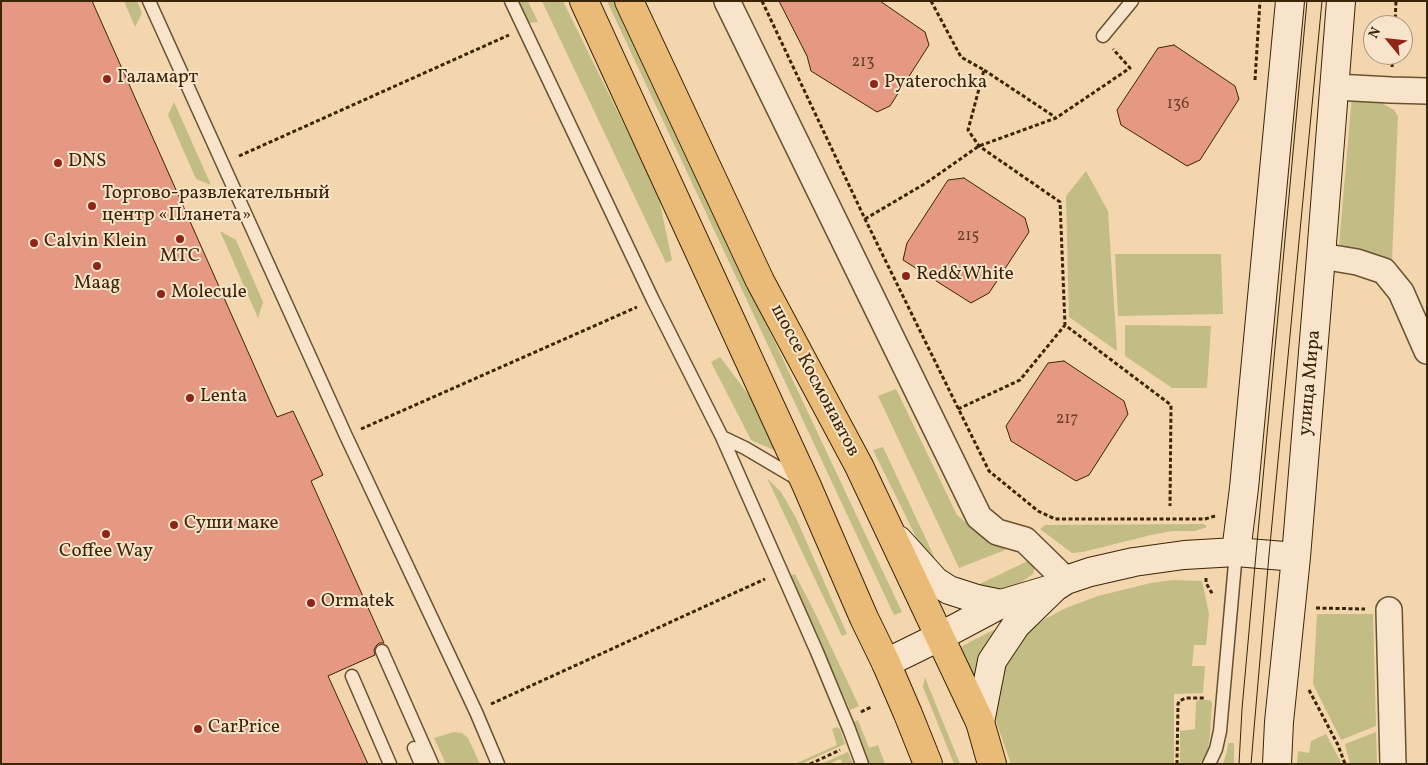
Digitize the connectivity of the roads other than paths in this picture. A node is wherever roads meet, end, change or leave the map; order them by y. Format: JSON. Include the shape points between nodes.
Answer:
{"nodes":[{"id":1,"x":149,"y":1,"type":"edge"},
{"id":2,"x":511,"y":1,"type":"edge"},
{"id":3,"x":584,"y":1,"type":"edge"},
{"id":4,"x":629,"y":1,"type":"edge"},
{"id":5,"x":727,"y":1,"type":"edge"},
{"id":6,"x":1132,"y":1,"type":"edge"},
{"id":7,"x":1290,"y":1,"type":"edge"},
{"id":8,"x":1341,"y":1,"type":"edge"},
{"id":9,"x":1103,"y":36,"type":"road end"},
{"id":10,"x":1335,"y":87,"type":"junction"},
{"id":11,"x":1427,"y":91,"type":"edge"},
{"id":12,"x":1322,"y":256,"type":"junction"},
{"id":13,"x":1427,"y":351,"type":"edge"},
{"id":14,"x":722,"y":437,"type":"junction"},
{"id":15,"x":806,"y":484,"type":"junction"},
{"id":16,"x":887,"y":527,"type":"junction"},
{"id":17,"x":1236,"y":552,"type":"junction"},
{"id":18,"x":1296,"y":557,"type":"junction"},
{"id":19,"x":1060,"y":584,"type":"junction"},
{"id":20,"x":1001,"y":604,"type":"junction"},
{"id":21,"x":1389,"y":610,"type":"road end"},
{"id":22,"x":939,"y":637,"type":"junction"},
{"id":23,"x":382,"y":652,"type":"dead end"},
{"id":24,"x":886,"y":662,"type":"junction"},
{"id":25,"x":352,"y":676,"type":"dead end"},
{"id":26,"x":980,"y":722,"type":"junction"},
{"id":27,"x":414,"y":748,"type":"dead end"},
{"id":28,"x":390,"y":764,"type":"edge"},
{"id":29,"x":421,"y":764,"type":"edge"},
{"id":30,"x":432,"y":764,"type":"edge"},
{"id":31,"x":498,"y":764,"type":"edge"},
{"id":32,"x":862,"y":764,"type":"edge"},
{"id":33,"x":928,"y":764,"type":"edge"},
{"id":34,"x":992,"y":764,"type":"edge"},
{"id":35,"x":1209,"y":764,"type":"edge"},
{"id":36,"x":1277,"y":764,"type":"edge"},
{"id":37,"x":1393,"y":764,"type":"edge"}],
"edges":[{"from":1,"to":31,"type":"lane"},
{"from":2,"to":14,"type":"lane"},
{"from":3,"to":15,"type":"main road"},
{"from":4,"to":16,"type":"main road","name":"шоссе Космонавтов","via":[[760,281],[859,466]]},
{"from":5,"to":19,"type":"street","via":[[979,517],[997,532],[1024,540]]},
{"from":6,"to":9,"type":"lane"},
{"from":7,"to":17,"type":"main road"},
{"from":8,"to":10,"type":"main road","name":"улица Мира"},
{"from":10,"to":11,"type":"street"},
{"from":10,"to":12,"type":"main road","name":"улица Мира"},
{"from":12,"to":13,"type":"street","via":[[1384,271],[1401,292]]},
{"from":12,"to":18,"type":"main road","name":"улица Мира"},
{"from":14,"to":15,"type":"lane"},
{"from":14,"to":32,"type":"lane","via":[[796,603]]},
{"from":15,"to":24,"type":"main road"},
{"from":16,"to":20,"type":"main road","via":[[935,581],[949,590]]},
{"from":16,"to":22,"type":"main road","name":"шоссе Космонавтов"},
{"from":17,"to":18,"type":"main road"},
{"from":17,"to":19,"type":"main road","via":[[1134,562],[1090,572]]},
{"from":17,"to":35,"type":"lane","via":[[1220,731]]},
{"from":18,"to":36,"type":"main road","name":"улица Мира"},
{"from":19,"to":20,"type":"main road"},
{"from":19,"to":26,"type":"main road","via":[[1016,625],[992,661]]},
{"from":20,"to":22,"type":"main road"},
{"from":21,"to":37,"type":"street"},
{"from":22,"to":24,"type":"main road"},
{"from":22,"to":26,"type":"main road","name":"шоссе Космонавтов"},
{"from":23,"to":30,"type":"lane"},
{"from":24,"to":33,"type":"main road"},
{"from":25,"to":28,"type":"lane"},
{"from":26,"to":34,"type":"main road","name":"шоссе Космонавтов"},
{"from":27,"to":29,"type":"lane"}]}
